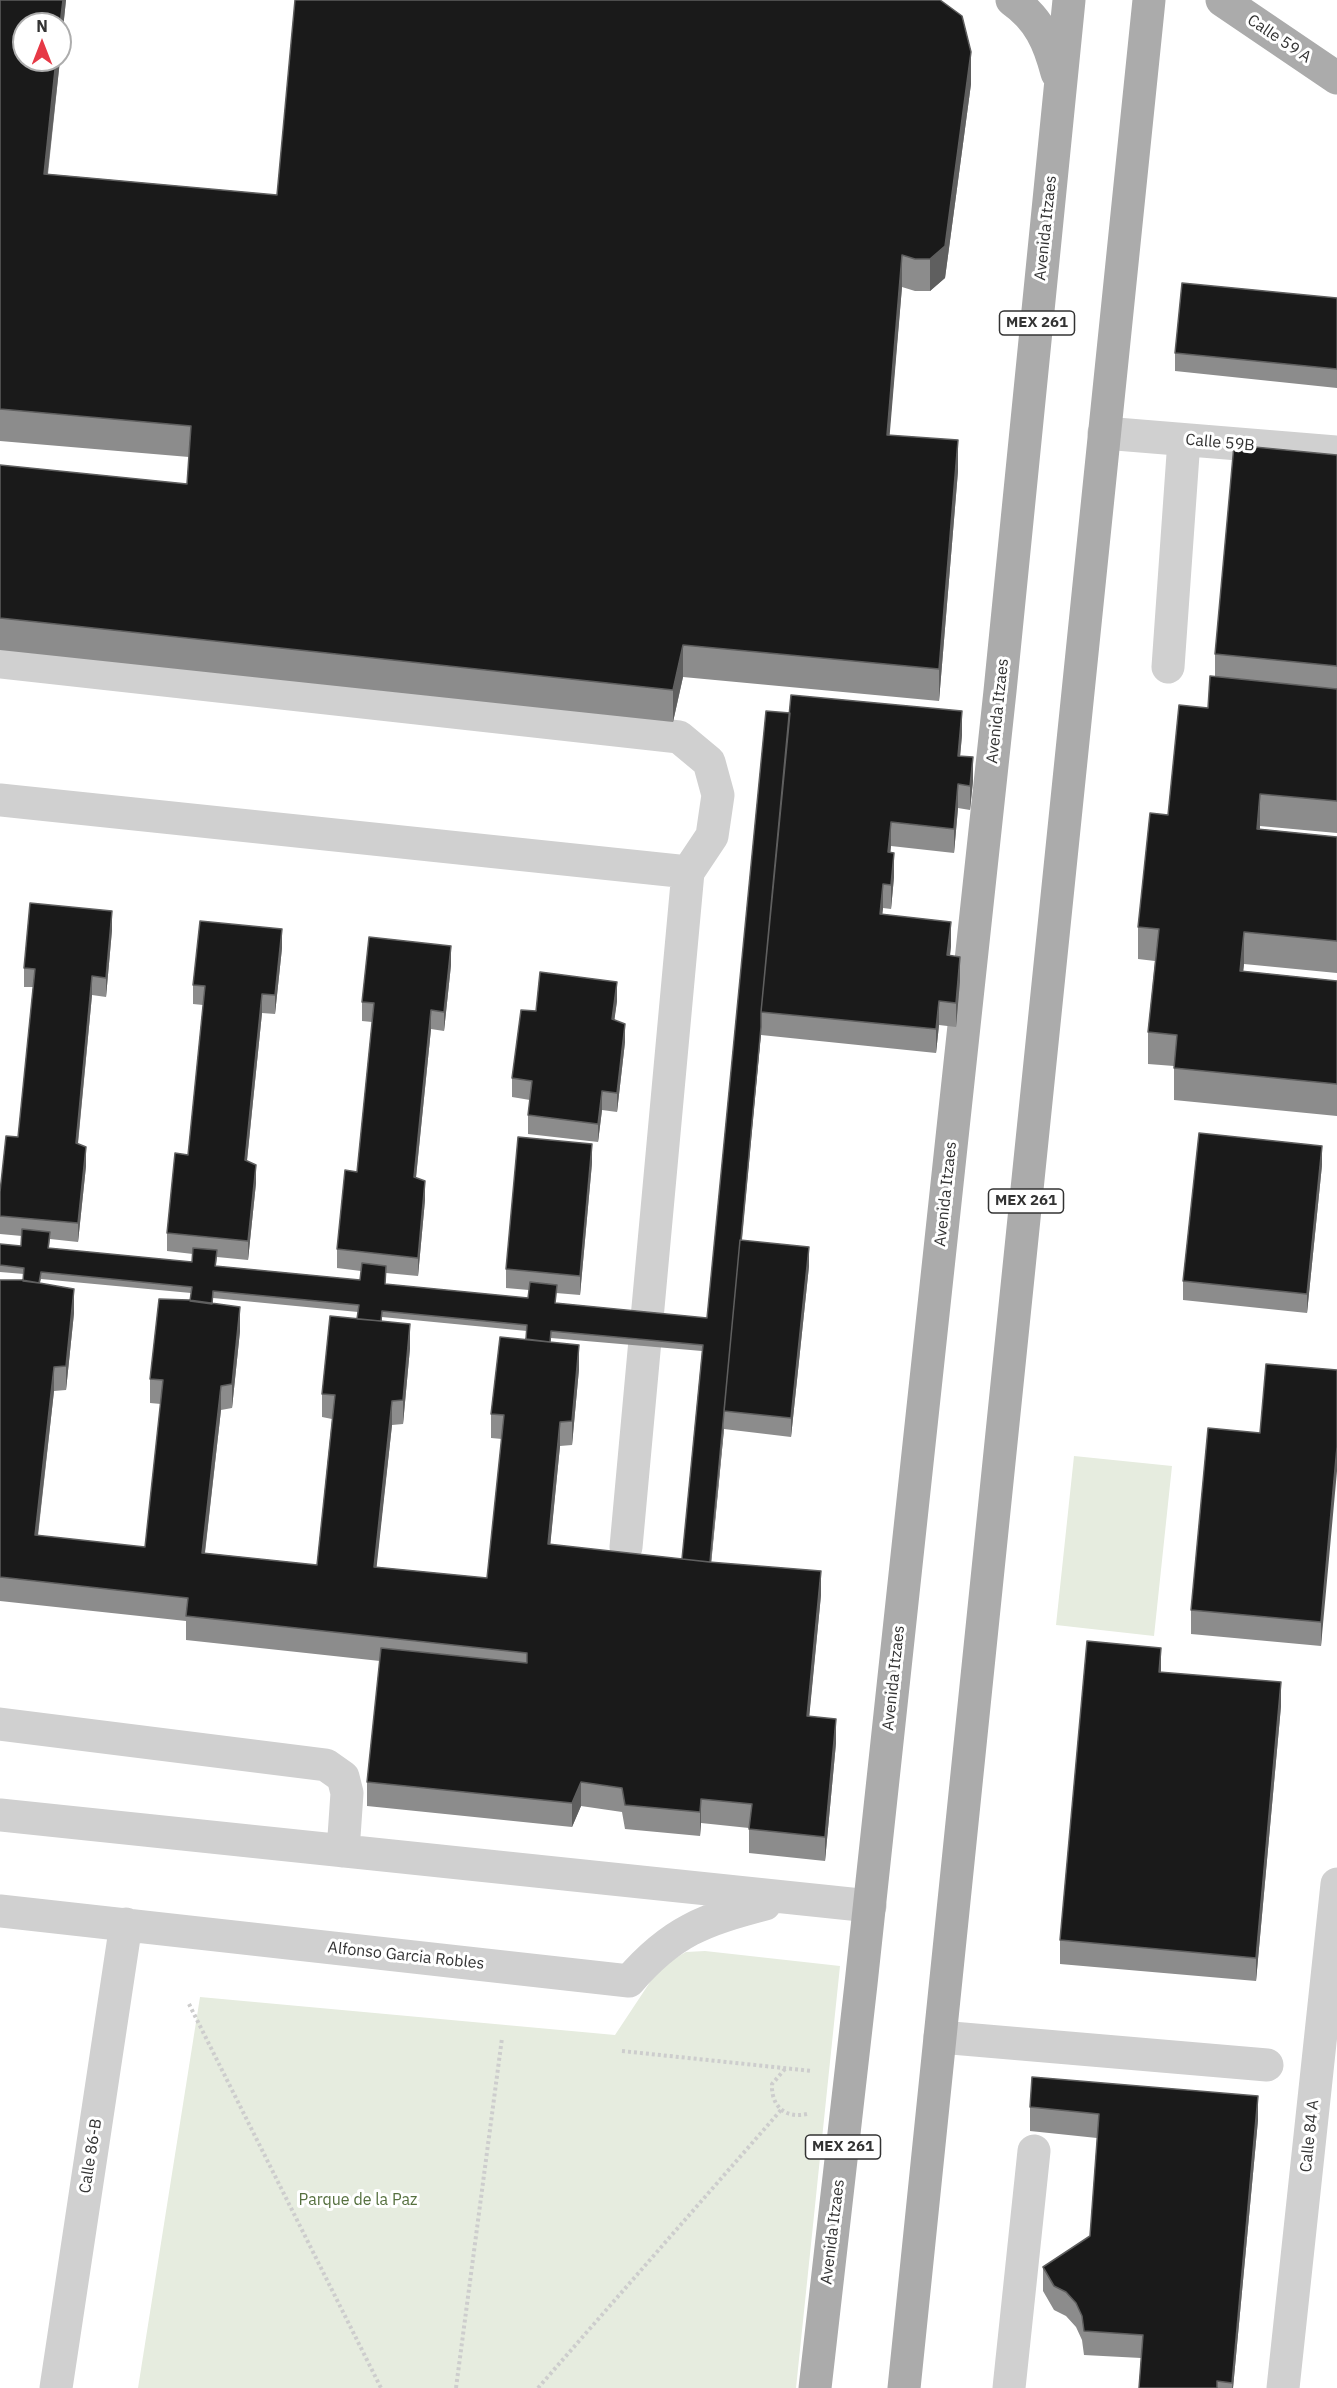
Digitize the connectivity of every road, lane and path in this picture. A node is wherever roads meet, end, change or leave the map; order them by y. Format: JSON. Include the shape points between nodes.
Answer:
{"nodes":[{"id":1,"x":1012,"y":0,"type":"edge"},
{"id":2,"x":1069,"y":0,"type":"edge"},
{"id":3,"x":1149,"y":0,"type":"edge"},
{"id":4,"x":1222,"y":0,"type":"edge"},
{"id":5,"x":1337,"y":78,"type":"edge"},
{"id":6,"x":1060,"y":84,"type":"junction"},
{"id":7,"x":1104,"y":433,"type":"junction"},
{"id":8,"x":1184,"y":440,"type":"junction"},
{"id":9,"x":1337,"y":452,"type":"edge"},
{"id":10,"x":0,"y":662,"type":"edge"},
{"id":11,"x":1168,"y":667,"type":"dead end"},
{"id":12,"x":0,"y":800,"type":"edge"},
{"id":13,"x":688,"y":872,"type":"junction"},
{"id":14,"x":626,"y":1547,"type":"dead end"},
{"id":15,"x":0,"y":1724,"type":"edge"},
{"id":16,"x":0,"y":1815,"type":"edge"},
{"id":17,"x":343,"y":1851,"type":"junction"},
{"id":18,"x":1337,"y":1884,"type":"edge"},
{"id":19,"x":788,"y":1898,"type":"junction"},
{"id":20,"x":870,"y":1906,"type":"junction"},
{"id":21,"x":0,"y":1911,"type":"edge"},
{"id":22,"x":126,"y":1924,"type":"junction"},
{"id":23,"x":189,"y":2004,"type":"dead end"},
{"id":24,"x":940,"y":2037,"type":"junction"},
{"id":25,"x":502,"y":2038,"type":"dead end"},
{"id":26,"x":622,"y":2051,"type":"dead end"},
{"id":27,"x":1267,"y":2066,"type":"dead end"},
{"id":28,"x":786,"y":2069,"type":"junction"},
{"id":29,"x":817,"y":2072,"type":"dead end"},
{"id":30,"x":781,"y":2110,"type":"junction"},
{"id":31,"x":813,"y":2110,"type":"dead end"},
{"id":32,"x":1034,"y":2151,"type":"dead end"},
{"id":33,"x":56,"y":2388,"type":"edge"},
{"id":34,"x":381,"y":2388,"type":"edge"},
{"id":35,"x":456,"y":2388,"type":"edge"},
{"id":36,"x":538,"y":2388,"type":"edge"},
{"id":37,"x":815,"y":2388,"type":"edge"},
{"id":38,"x":904,"y":2388,"type":"edge"},
{"id":39,"x":1009,"y":2388,"type":"edge"},
{"id":40,"x":1283,"y":2388,"type":"edge"}],
"edges":[{"from":1,"to":6,"type":"main road","via":[[1029,13],[1047,39]]},
{"from":2,"to":6,"type":"main road","name":"Avenida Itzaes","number":"MEX 261"},
{"from":3,"to":7,"type":"main road","number":"MEX 261"},
{"from":4,"to":5,"type":"main road","name":"Calle 59 A"},
{"from":6,"to":20,"type":"main road","name":"Avenida Itzaes","number":"MEX 261","via":[[1013,573]]},
{"from":7,"to":8,"type":"street","name":"Calle 59B"},
{"from":7,"to":24,"type":"main road","number":"MEX 261"},
{"from":8,"to":9,"type":"street","name":"Calle 59B"},
{"from":8,"to":11,"type":"street"},
{"from":10,"to":13,"type":"street","via":[[679,737],[709,762],[718,795],[712,836]]},
{"from":12,"to":13,"type":"street"},
{"from":13,"to":14,"type":"street"},
{"from":15,"to":17,"type":"street","via":[[326,1765],[343,1777],[347,1792]]},
{"from":16,"to":17,"type":"street","name":"Alfonso Garcia Robles"},
{"from":17,"to":19,"type":"street","name":"Alfonso Garcia Robles"},
{"from":18,"to":40,"type":"street","name":"Calle 84 A"},
{"from":19,"to":20,"type":"street","name":"Alfonso Garcia Robles"},
{"from":19,"to":22,"type":"street","name":"Alfonso Garcia Robles","via":[[716,1916],[686,1930],[643,1964],[629,1981]]},
{"from":20,"to":37,"type":"main road","name":"Avenida Itzaes","number":"MEX 261"},
{"from":21,"to":22,"type":"street","name":"Alfonso Garcia Robles"},
{"from":22,"to":33,"type":"street","name":"Calle 86-B"},
{"from":23,"to":34,"type":"path"},
{"from":24,"to":27,"type":"street"},
{"from":24,"to":38,"type":"main road","number":"MEX 261"},
{"from":25,"to":35,"type":"path"},
{"from":26,"to":28,"type":"path"},
{"from":28,"to":29,"type":"path"},
{"from":28,"to":30,"type":"path","via":[[772,2084],[773,2100]]},
{"from":30,"to":31,"type":"path","via":[[799,2115]]},
{"from":30,"to":36,"type":"path"},
{"from":32,"to":39,"type":"street"}]}
